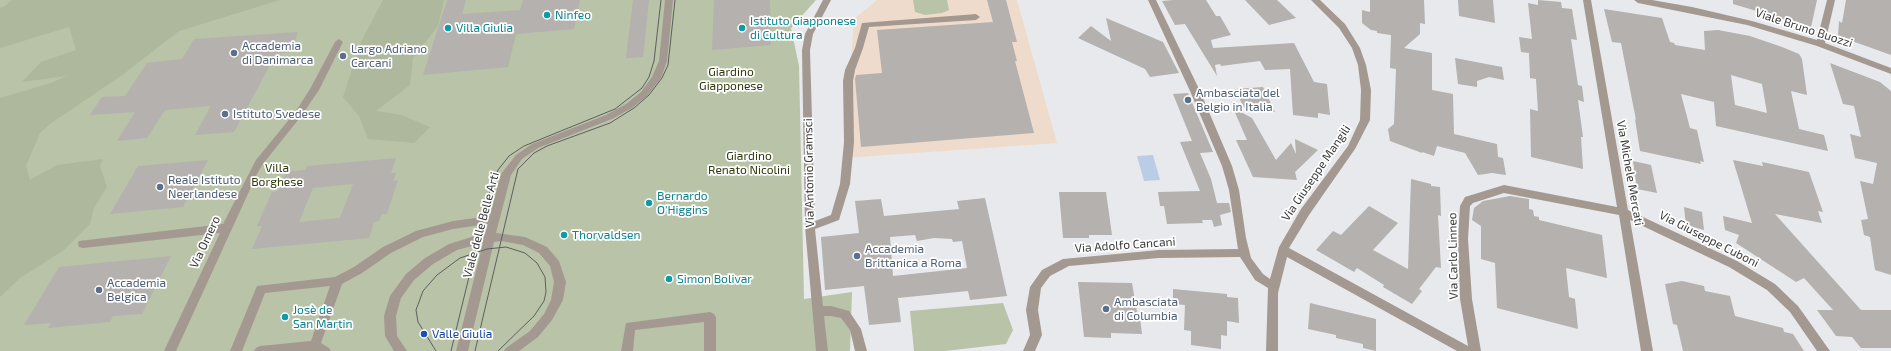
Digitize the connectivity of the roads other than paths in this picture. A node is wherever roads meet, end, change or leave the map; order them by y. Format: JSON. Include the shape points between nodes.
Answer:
{"nodes":[{"id":1,"x":669,"y":0,"type":"edge"},
{"id":2,"x":827,"y":0,"type":"edge"},
{"id":3,"x":1152,"y":0,"type":"edge"},
{"id":4,"x":1315,"y":0,"type":"edge"},
{"id":5,"x":1587,"y":0,"type":"edge"},
{"id":6,"x":1638,"y":0,"type":"edge"},
{"id":7,"x":1831,"y":0,"type":"edge"},
{"id":8,"x":976,"y":17,"type":"dead end"},
{"id":9,"x":339,"y":42,"type":"dead end"},
{"id":10,"x":1820,"y":44,"type":"junction"},
{"id":11,"x":1891,"y":70,"type":"edge"},
{"id":12,"x":1623,"y":212,"type":"junction"},
{"id":13,"x":495,"y":219,"type":"junction"},
{"id":14,"x":810,"y":227,"type":"junction"},
{"id":15,"x":226,"y":228,"type":"junction"},
{"id":16,"x":490,"y":238,"type":"junction"},
{"id":17,"x":83,"y":244,"type":"dead end"},
{"id":18,"x":1283,"y":250,"type":"junction"},
{"id":19,"x":1244,"y":254,"type":"junction"},
{"id":20,"x":337,"y":281,"type":"junction"},
{"id":21,"x":1273,"y":286,"type":"junction"},
{"id":22,"x":819,"y":311,"type":"junction"},
{"id":23,"x":320,"y":348,"type":"edge"},
{"id":24,"x":170,"y":351,"type":"edge"},
{"id":25,"x":236,"y":351,"type":"edge"},
{"id":26,"x":260,"y":351,"type":"edge"},
{"id":27,"x":402,"y":351,"type":"edge"},
{"id":28,"x":462,"y":351,"type":"edge"},
{"id":29,"x":510,"y":351,"type":"edge"},
{"id":30,"x":627,"y":351,"type":"edge"},
{"id":31,"x":710,"y":351,"type":"edge"},
{"id":32,"x":822,"y":351,"type":"edge"},
{"id":33,"x":862,"y":351,"type":"edge"},
{"id":34,"x":1029,"y":351,"type":"edge"},
{"id":35,"x":1272,"y":351,"type":"edge"},
{"id":36,"x":1467,"y":351,"type":"edge"},
{"id":37,"x":1475,"y":351,"type":"edge"},
{"id":38,"x":1647,"y":351,"type":"edge"},
{"id":39,"x":1824,"y":351,"type":"edge"}],
"edges":[{"from":1,"to":13,"type":"street","name":"Viale delle Belle Arti","via":[[663,61],[648,89],[635,102],[609,117],[542,142],[523,154],[506,174]]},
{"from":2,"to":14,"type":"street","name":"Via Antonio Gramsci","via":[[810,30],[806,45]]},
{"from":3,"to":19,"type":"street","via":[[1227,166],[1234,190]]},
{"from":4,"to":18,"type":"street","name":"Via Giuseppe Mangili","via":[[1342,26],[1356,48],[1366,90],[1365,120],[1352,147],[1306,212]]},
{"from":5,"to":12,"type":"street","name":"Via Michele Mercati"},
{"from":6,"to":10,"type":"street","name":"Viale Bruno Buozzi","via":[[1728,18]]},
{"from":7,"to":10,"type":"street"},
{"from":8,"to":14,"type":"street","via":[[865,25],[848,81],[849,142],[845,184],[835,217]]},
{"from":9,"to":15,"type":"street","name":"Via Omero","via":[[314,90],[259,162]]},
{"from":10,"to":11,"type":"street","name":"Viale Bruno Buozzi"},
{"from":12,"to":37,"type":"street","name":"Via Carlo Linneo","via":[[1510,190],[1492,192],[1466,202],[1463,239],[1466,299]]},
{"from":12,"to":38,"type":"street","name":"Via Michele Mercati"},
{"from":12,"to":39,"type":"street","name":"Via Giuseppe Cuboni","via":[[1734,264],[1770,287],[1794,309]]},
{"from":13,"to":16,"type":"street","name":"Viale delle Belle Arti"},
{"from":13,"to":20,"type":"street","via":[[442,228],[412,237]]},
{"from":14,"to":22,"type":"street","name":"Via Antonio Gramsci"},
{"from":15,"to":17,"type":"street"},
{"from":15,"to":24,"type":"street","name":"Via Omero"},
{"from":16,"to":27,"type":"street","via":[[465,243],[440,253],[418,268],[402,287],[392,307],[389,327],[396,345]]},
{"from":16,"to":28,"type":"street","name":"Viale delle Belle Arti"},
{"from":16,"to":29,"type":"street","via":[[514,238],[535,244],[550,256],[558,272],[559,292],[548,317],[534,334]]},
{"from":18,"to":21,"type":"street","name":"Via Giuseppe Mangili"},
{"from":18,"to":36,"type":"street"},
{"from":19,"to":21,"type":"street","via":[[1253,272]]},
{"from":19,"to":34,"type":"street","name":"Via Adolfo Cancani","via":[[1159,254],[1067,262],[1046,273],[1036,287],[1032,310],[1036,335]]},
{"from":20,"to":23,"type":"street"},
{"from":20,"to":25,"type":"street","via":[[261,289]]},
{"from":21,"to":35,"type":"street","name":"Via Giuseppe Mangili"},
{"from":22,"to":32,"type":"street","name":"Via Antonio Gramsci"},
{"from":22,"to":33,"type":"street","via":[[831,310],[845,314],[855,329]]},
{"from":23,"to":26,"type":"street"},
{"from":30,"to":31,"type":"street","via":[[630,326],[710,317]]}]}
